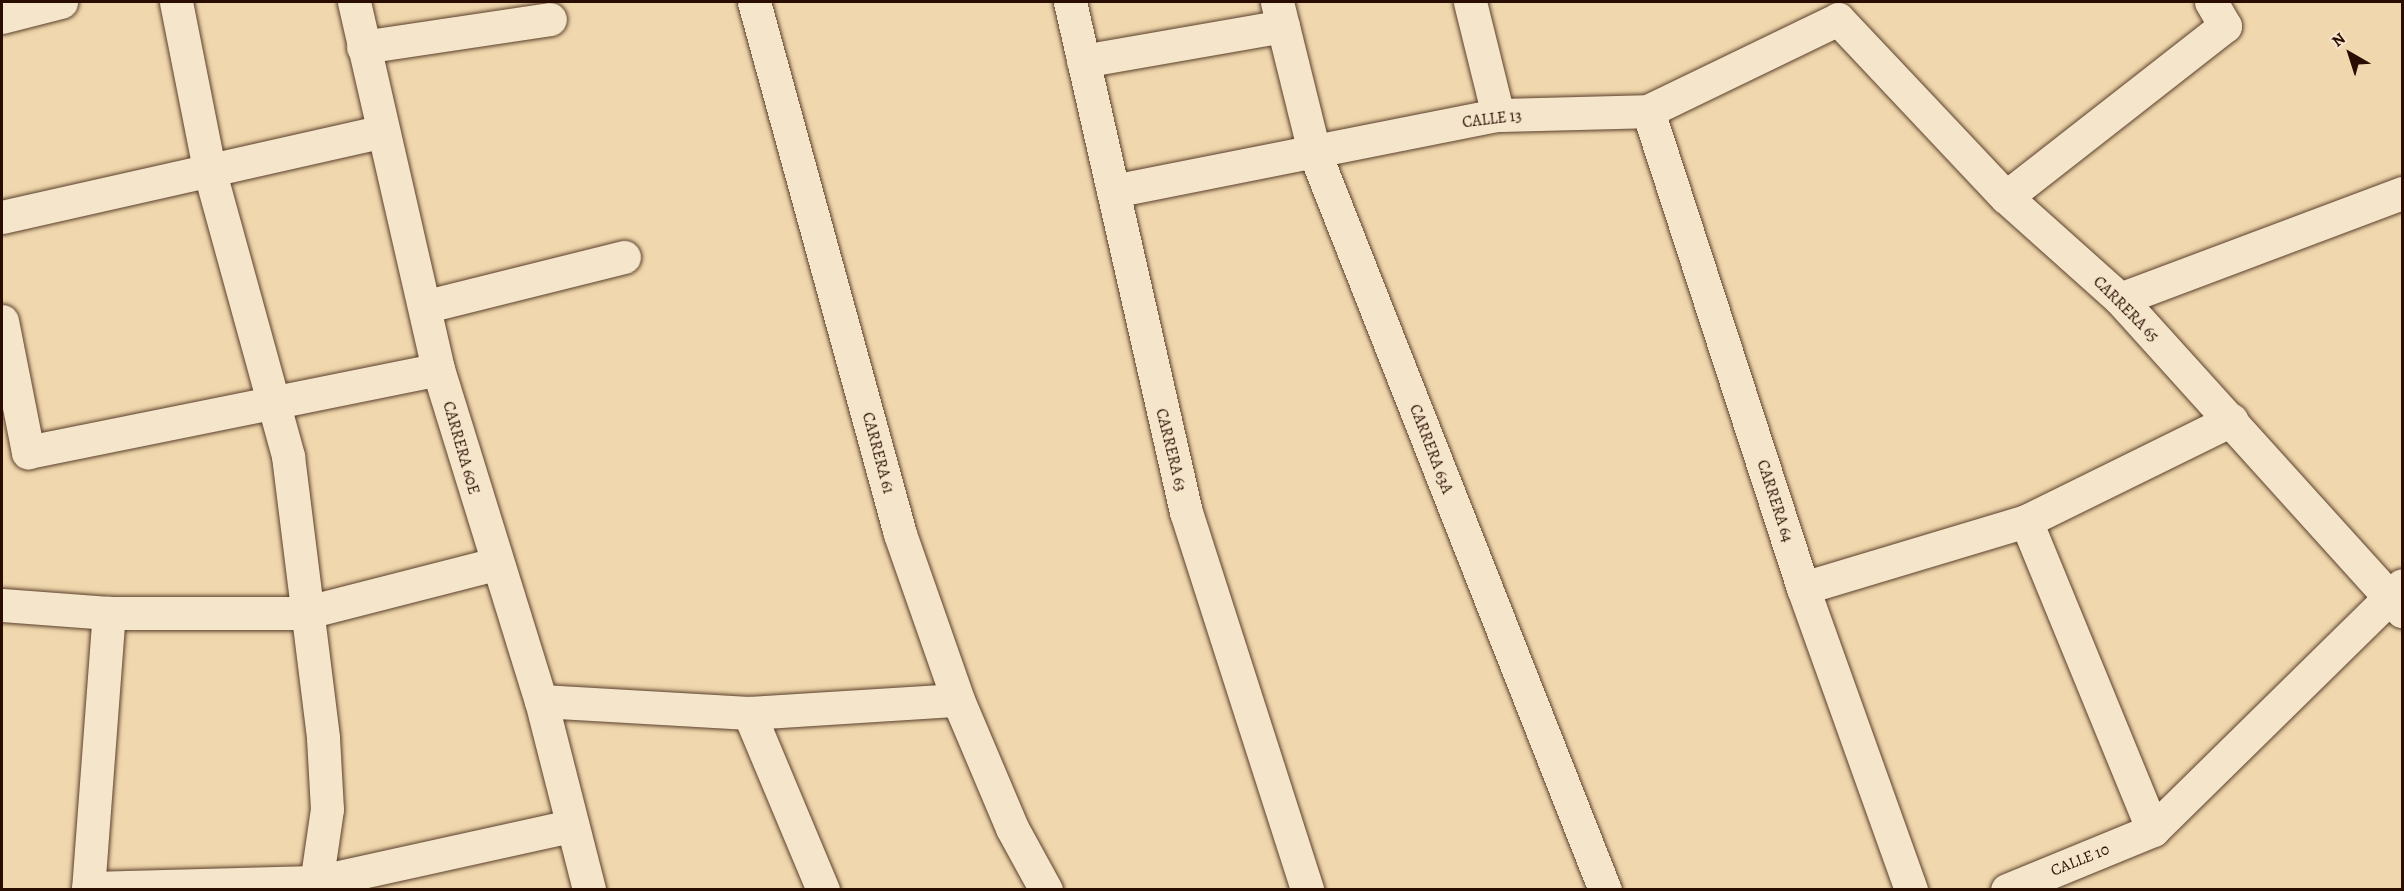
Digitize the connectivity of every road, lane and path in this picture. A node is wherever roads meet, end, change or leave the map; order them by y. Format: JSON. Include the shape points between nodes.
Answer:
{"nodes":[{"id":1,"x":61,"y":2,"type":"edge"},
{"id":2,"x":176,"y":2,"type":"edge"},
{"id":3,"x":354,"y":2,"type":"edge"},
{"id":4,"x":754,"y":2,"type":"edge"},
{"id":5,"x":1070,"y":2,"type":"edge"},
{"id":6,"x":1470,"y":2,"type":"edge"},
{"id":7,"x":2211,"y":2,"type":"edge"},
{"id":8,"x":1840,"y":10,"type":"edge"},
{"id":9,"x":1280,"y":14,"type":"edge"},
{"id":10,"x":2,"y":16,"type":"edge"},
{"id":11,"x":550,"y":19,"type":"dead end"},
{"id":12,"x":363,"y":47,"type":"junction"},
{"id":13,"x":1083,"y":61,"type":"junction"},
{"id":14,"x":1648,"y":111,"type":"junction"},
{"id":15,"x":1498,"y":115,"type":"junction"},
{"id":16,"x":380,"y":132,"type":"junction"},
{"id":17,"x":1314,"y":151,"type":"junction"},
{"id":18,"x":209,"y":169,"type":"junction"},
{"id":19,"x":1113,"y":191,"type":"junction"},
{"id":20,"x":2403,"y":193,"type":"edge"},
{"id":21,"x":2006,"y":197,"type":"junction"},
{"id":22,"x":2,"y":217,"type":"edge"},
{"id":23,"x":624,"y":257,"type":"dead end"},
{"id":24,"x":2120,"y":299,"type":"junction"},
{"id":25,"x":427,"y":306,"type":"junction"},
{"id":26,"x":2,"y":321,"type":"edge"},
{"id":27,"x":438,"y":369,"type":"junction"},
{"id":28,"x":270,"y":405,"type":"junction"},
{"id":29,"x":2231,"y":420,"type":"junction"},
{"id":30,"x":2026,"y":521,"type":"junction"},
{"id":31,"x":495,"y":564,"type":"junction"},
{"id":32,"x":1803,"y":588,"type":"junction"},
{"id":33,"x":2398,"y":597,"type":"edge"},
{"id":34,"x":2,"y":605,"type":"edge"},
{"id":35,"x":108,"y":613,"type":"junction"},
{"id":36,"x":304,"y":613,"type":"junction"},
{"id":37,"x":958,"y":700,"type":"junction"},
{"id":38,"x":541,"y":701,"type":"junction"},
{"id":39,"x":749,"y":713,"type":"junction"},
{"id":40,"x":571,"y":826,"type":"junction"},
{"id":41,"x":2153,"y":830,"type":"junction"},
{"id":42,"x":316,"y":886,"type":"edge"},
{"id":43,"x":88,"y":889,"type":"edge"},
{"id":44,"x":589,"y":890,"type":"edge"},
{"id":45,"x":823,"y":890,"type":"edge"},
{"id":46,"x":1046,"y":890,"type":"edge"},
{"id":47,"x":1307,"y":890,"type":"edge"},
{"id":48,"x":1605,"y":890,"type":"edge"},
{"id":49,"x":1911,"y":890,"type":"edge"},
{"id":50,"x":2007,"y":890,"type":"edge"}],
"edges":[{"from":1,"to":10,"type":"street"},
{"from":2,"to":18,"type":"street"},
{"from":3,"to":12,"type":"street","name":"CARRERA 60E"},
{"from":4,"to":37,"type":"street","name":"CARRERA 61","via":[[900,534]]},
{"from":5,"to":13,"type":"street","name":"CARRERA 63"},
{"from":6,"to":15,"type":"street"},
{"from":7,"to":21,"type":"street","via":[[2225,26]]},
{"from":8,"to":14,"type":"street","name":"CALLE 13"},
{"from":8,"to":21,"type":"street","name":"CARRERA 65"},
{"from":9,"to":13,"type":"street"},
{"from":9,"to":17,"type":"street","name":"CARRERA 63A"},
{"from":11,"to":12,"type":"street"},
{"from":12,"to":16,"type":"street","name":"CARRERA 60E"},
{"from":13,"to":19,"type":"street","name":"CARRERA 63"},
{"from":14,"to":15,"type":"street","name":"CALLE 13"},
{"from":14,"to":32,"type":"street","name":"CARRERA 64"},
{"from":15,"to":17,"type":"street","name":"CALLE 13"},
{"from":16,"to":18,"type":"street"},
{"from":16,"to":25,"type":"street","name":"CARRERA 60E"},
{"from":17,"to":19,"type":"street","name":"CALLE 13"},
{"from":17,"to":48,"type":"street","name":"CARRERA 63A"},
{"from":18,"to":22,"type":"street"},
{"from":18,"to":28,"type":"street"},
{"from":19,"to":47,"type":"street","name":"CARRERA 63","via":[[1186,512]]},
{"from":20,"to":24,"type":"street"},
{"from":21,"to":24,"type":"street","name":"CARRERA 65"},
{"from":23,"to":25,"type":"street"},
{"from":24,"to":29,"type":"street","name":"CARRERA 65"},
{"from":25,"to":27,"type":"street","name":"CARRERA 60E"},
{"from":26,"to":28,"type":"street","via":[[28,452]]},
{"from":27,"to":28,"type":"street"},
{"from":27,"to":31,"type":"street","name":"CARRERA 60E"},
{"from":28,"to":36,"type":"street","via":[[288,456]]},
{"from":29,"to":30,"type":"street"},
{"from":29,"to":33,"type":"street","name":"CARRERA 65"},
{"from":30,"to":32,"type":"street"},
{"from":30,"to":41,"type":"street"},
{"from":31,"to":36,"type":"street"},
{"from":31,"to":38,"type":"street","name":"CARRERA 60E"},
{"from":32,"to":49,"type":"street","name":"CARRERA 64"},
{"from":33,"to":41,"type":"street"},
{"from":34,"to":35,"type":"street"},
{"from":35,"to":36,"type":"street"},
{"from":35,"to":43,"type":"street"},
{"from":36,"to":42,"type":"street","via":[[323,738],[327,809]]},
{"from":37,"to":39,"type":"street"},
{"from":37,"to":46,"type":"street","name":"CARRERA 61","via":[[1012,828]]},
{"from":38,"to":39,"type":"street"},
{"from":38,"to":40,"type":"street","name":"CARRERA 60E"},
{"from":39,"to":45,"type":"street"},
{"from":40,"to":42,"type":"street"},
{"from":40,"to":44,"type":"street","name":"CARRERA 60E"},
{"from":41,"to":50,"type":"street","name":"CALLE 10"},
{"from":42,"to":43,"type":"street"}]}
